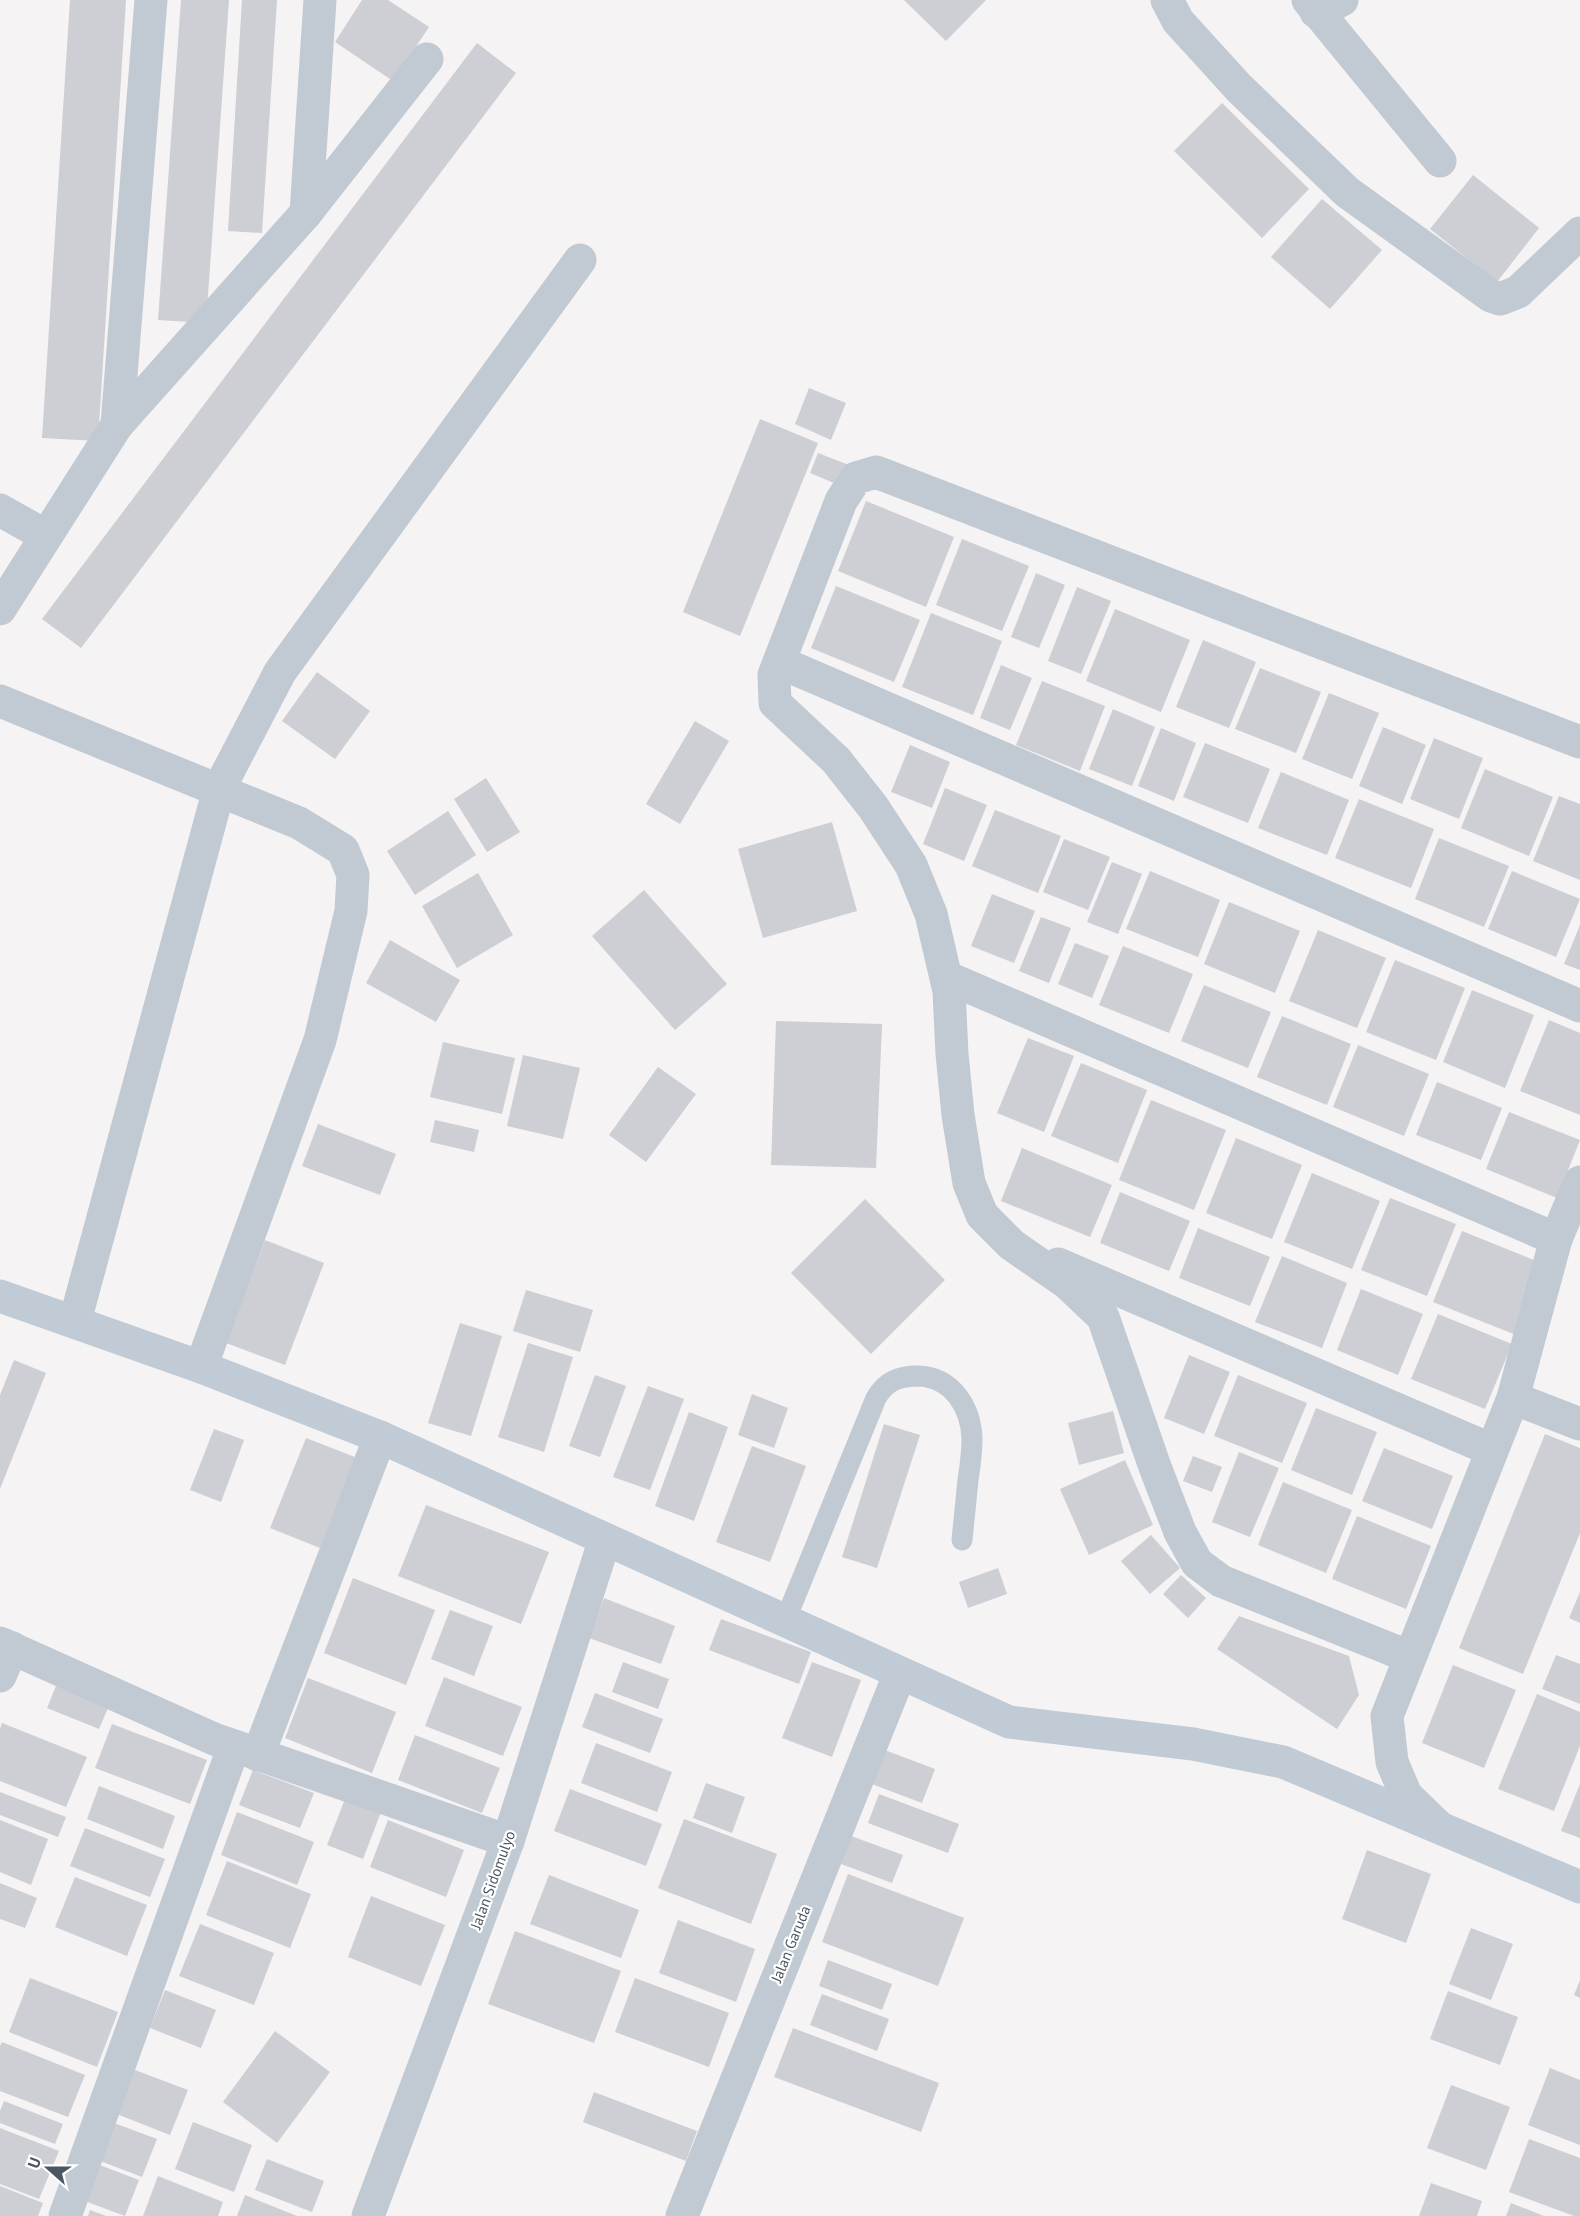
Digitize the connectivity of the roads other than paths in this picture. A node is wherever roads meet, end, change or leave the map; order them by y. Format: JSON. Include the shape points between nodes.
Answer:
{"nodes":[{"id":1,"x":151,"y":0,"type":"edge"},
{"id":2,"x":320,"y":0,"type":"edge"},
{"id":3,"x":1167,"y":0,"type":"edge"},
{"id":4,"x":1322,"y":4,"type":"edge"},
{"id":5,"x":426,"y":59,"type":"dead end"},
{"id":6,"x":1440,"y":161,"type":"dead end"},
{"id":7,"x":306,"y":213,"type":"junction"},
{"id":8,"x":1580,"y":233,"type":"edge"},
{"id":9,"x":580,"y":260,"type":"dead end"},
{"id":10,"x":117,"y":425,"type":"junction"},
{"id":11,"x":0,"y":510,"type":"edge"},
{"id":12,"x":46,"y":536,"type":"junction"},
{"id":13,"x":0,"y":609,"type":"edge"},
{"id":14,"x":779,"y":662,"type":"junction"},
{"id":15,"x":0,"y":701,"type":"edge"},
{"id":16,"x":1580,"y":742,"type":"edge"},
{"id":17,"x":219,"y":789,"type":"junction"},
{"id":18,"x":946,"y":977,"type":"junction"},
{"id":19,"x":1580,"y":1006,"type":"edge"},
{"id":20,"x":1580,"y":1182,"type":"edge"},
{"id":21,"x":1556,"y":1239,"type":"junction"},
{"id":22,"x":1012,"y":1245,"type":"junction"},
{"id":23,"x":0,"y":1296,"type":"edge"},
{"id":24,"x":75,"y":1321,"type":"junction"},
{"id":25,"x":201,"y":1367,"type":"junction"},
{"id":26,"x":1514,"y":1398,"type":"junction"},
{"id":27,"x":1580,"y":1424,"type":"edge"},
{"id":28,"x":380,"y":1437,"type":"junction"},
{"id":29,"x":1492,"y":1450,"type":"junction"},
{"id":30,"x":605,"y":1539,"type":"junction"},
{"id":31,"x":962,"y":1540,"type":"dead end"},
{"id":32,"x":786,"y":1621,"type":"junction"},
{"id":33,"x":4,"y":1656,"type":"edge"},
{"id":34,"x":1410,"y":1657,"type":"junction"},
{"id":35,"x":900,"y":1673,"type":"junction"},
{"id":36,"x":246,"y":1751,"type":"junction"},
{"id":37,"x":1440,"y":1828,"type":"junction"},
{"id":38,"x":508,"y":1841,"type":"junction"},
{"id":39,"x":1580,"y":1887,"type":"edge"},
{"id":40,"x":65,"y":2216,"type":"edge"},
{"id":41,"x":368,"y":2216,"type":"edge"},
{"id":42,"x":682,"y":2216,"type":"edge"}],
"edges":[{"from":1,"to":10,"type":"street"},
{"from":2,"to":7,"type":"street"},
{"from":3,"to":8,"type":"street","via":[[1178,21],[1239,88],[1347,192],[1491,296],[1500,299],[1518,292]]},
{"from":4,"to":6,"type":"street"},
{"from":5,"to":7,"type":"street"},
{"from":7,"to":10,"type":"street"},
{"from":9,"to":17,"type":"street","via":[[280,672]]},
{"from":10,"to":12,"type":"street"},
{"from":11,"to":12,"type":"street"},
{"from":12,"to":13,"type":"street"},
{"from":14,"to":16,"type":"street","via":[[841,501],[855,478],[876,472]]},
{"from":14,"to":18,"type":"street","via":[[774,675],[775,704],[836,760],[911,864],[931,914]]},
{"from":14,"to":19,"type":"street"},
{"from":15,"to":17,"type":"street"},
{"from":17,"to":24,"type":"street"},
{"from":17,"to":25,"type":"street","via":[[298,823],[343,850],[353,874],[351,911],[320,1040]]},
{"from":18,"to":21,"type":"street"},
{"from":18,"to":22,"type":"street","via":[[958,1115],[969,1184],[982,1215]]},
{"from":20,"to":21,"type":"street"},
{"from":21,"to":26,"type":"street"},
{"from":22,"to":29,"type":"street"},
{"from":22,"to":34,"type":"street","via":[[1066,1283],[1103,1317],[1155,1467],[1180,1532],[1197,1563],[1221,1581]]},
{"from":23,"to":24,"type":"street"},
{"from":24,"to":25,"type":"street"},
{"from":25,"to":28,"type":"street"},
{"from":26,"to":27,"type":"street"},
{"from":26,"to":29,"type":"street"},
{"from":28,"to":30,"type":"street"},
{"from":28,"to":36,"type":"street"},
{"from":29,"to":34,"type":"street"},
{"from":30,"to":32,"type":"street"},
{"from":30,"to":38,"type":"street","name":"Jalan Sidomulyo"},
{"from":31,"to":32,"type":"lane","via":[[972,1440],[970,1419],[962,1401],[946,1383],[903,1376],[888,1383],[876,1398]]},
{"from":32,"to":35,"type":"street"},
{"from":33,"to":36,"type":"street"},
{"from":34,"to":37,"type":"street","via":[[1387,1716],[1392,1762],[1406,1795]]},
{"from":35,"to":37,"type":"street","via":[[1009,1722],[1193,1744],[1283,1762]]},
{"from":35,"to":42,"type":"street","name":"Jalan Garuda"},
{"from":36,"to":38,"type":"street"},
{"from":36,"to":40,"type":"street"},
{"from":37,"to":39,"type":"street"},
{"from":38,"to":41,"type":"street","name":"Jalan Sidomulyo"}]}
